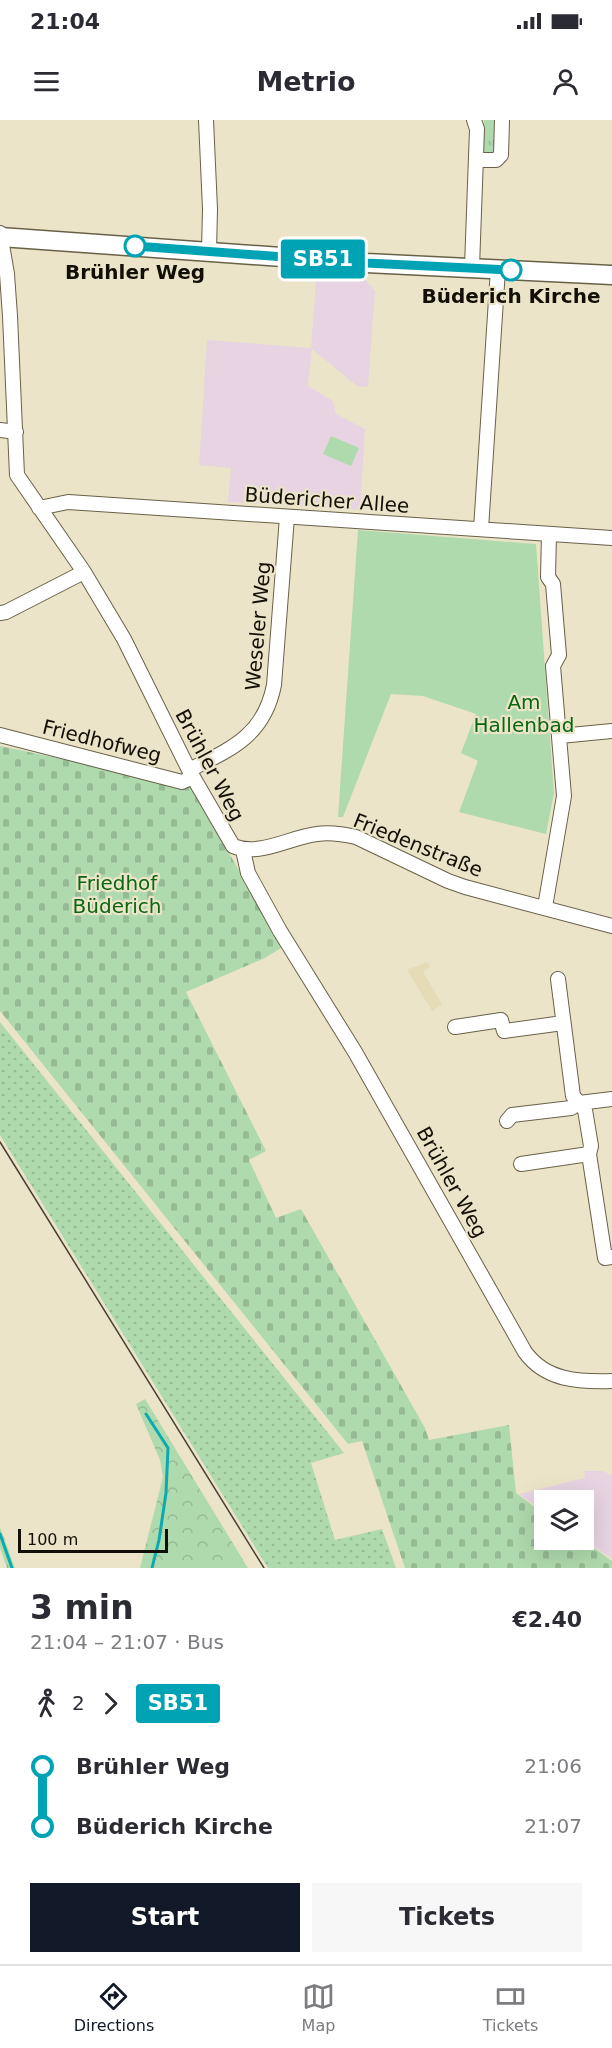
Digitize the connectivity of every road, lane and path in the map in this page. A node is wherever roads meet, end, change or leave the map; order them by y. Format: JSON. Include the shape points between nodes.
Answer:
{"nodes":[{"id":1,"x":206,"y":120,"type":"edge"},
{"id":2,"x":474,"y":120,"type":"edge"},
{"id":3,"x":502,"y":120,"type":"edge"},
{"id":4,"x":476,"y":160,"type":"junction"},
{"id":5,"x":0,"y":236,"type":"edge"},
{"id":6,"x":209,"y":251,"type":"junction"},
{"id":7,"x":472,"y":267,"type":"junction"},
{"id":8,"x":498,"y":269,"type":"junction"},
{"id":9,"x":612,"y":275,"type":"edge"},
{"id":10,"x":0,"y":430,"type":"edge"},
{"id":11,"x":16,"y":432,"type":"junction"},
{"id":12,"x":39,"y":508,"type":"junction"},
{"id":13,"x":287,"y":517,"type":"junction"},
{"id":14,"x":482,"y":529,"type":"junction"},
{"id":15,"x":549,"y":534,"type":"junction"},
{"id":16,"x":612,"y":538,"type":"edge"},
{"id":17,"x":84,"y":572,"type":"junction"},
{"id":18,"x":0,"y":613,"type":"edge"},
{"id":19,"x":612,"y":731,"type":"edge"},
{"id":20,"x":0,"y":735,"type":"edge"},
{"id":21,"x":560,"y":736,"type":"junction"},
{"id":22,"x":191,"y":774,"type":"junction"},
{"id":23,"x":243,"y":850,"type":"junction"},
{"id":24,"x":545,"y":907,"type":"junction"},
{"id":25,"x":612,"y":926,"type":"edge"},
{"id":26,"x":558,"y":979,"type":"dead end"},
{"id":27,"x":563,"y":1023,"type":"junction"},
{"id":28,"x":455,"y":1027,"type":"dead end"},
{"id":29,"x":612,"y":1099,"type":"edge"},
{"id":30,"x":579,"y":1103,"type":"junction"},
{"id":31,"x":507,"y":1121,"type":"dead end"},
{"id":32,"x":589,"y":1154,"type":"junction"},
{"id":33,"x":521,"y":1164,"type":"dead end"},
{"id":34,"x":612,"y":1257,"type":"edge"},
{"id":35,"x":612,"y":1381,"type":"edge"}],
"edges":[{"from":1,"to":6,"type":"street"},
{"from":2,"to":4,"type":"street"},
{"from":3,"to":4,"type":"street","via":[[501,155],[496,160]]},
{"from":4,"to":7,"type":"street"},
{"from":5,"to":6,"type":"main road"},
{"from":5,"to":11,"type":"street","name":"Brühler Weg","via":[[8,287]]},
{"from":6,"to":7,"type":"main road"},
{"from":7,"to":8,"type":"main road"},
{"from":8,"to":9,"type":"main road"},
{"from":8,"to":14,"type":"street"},
{"from":10,"to":11,"type":"street"},
{"from":11,"to":12,"type":"street","name":"Brühler Weg","via":[[17,475]]},
{"from":12,"to":13,"type":"street","name":"Büdericher Allee","via":[[68,502]]},
{"from":12,"to":17,"type":"street","name":"Brühler Weg"},
{"from":13,"to":14,"type":"street","name":"Büdericher Allee"},
{"from":13,"to":22,"type":"street","name":"Weseler Weg","via":[[271,700],[244,739]]},
{"from":14,"to":15,"type":"street","name":"Büdericher Allee"},
{"from":15,"to":16,"type":"street","name":"Büdericher Allee"},
{"from":15,"to":21,"type":"street","via":[[548,577],[553,584],[559,655],[553,666]]},
{"from":17,"to":18,"type":"street"},
{"from":17,"to":22,"type":"street","name":"Brühler Weg","via":[[124,639]]},
{"from":19,"to":21,"type":"street"},
{"from":20,"to":22,"type":"street","name":"Friedhofweg","via":[[183,782]]},
{"from":21,"to":24,"type":"street","via":[[564,796]]},
{"from":22,"to":23,"type":"street","name":"Brühler Weg","via":[[229,841]]},
{"from":23,"to":24,"type":"street","name":"Friedenstraße","via":[[316,834],[340,833],[376,845],[448,881]]},
{"from":23,"to":35,"type":"street","name":"Brühler Weg","via":[[248,873],[280,931],[355,1052],[530,1360],[559,1377],[585,1382]]},
{"from":24,"to":25,"type":"street","name":"Friedenstraße"},
{"from":26,"to":27,"type":"street"},
{"from":27,"to":28,"type":"street","via":[[504,1031],[501,1020]]},
{"from":27,"to":30,"type":"street","via":[[573,1096]]},
{"from":29,"to":30,"type":"street"},
{"from":30,"to":31,"type":"street","via":[[572,1108],[513,1115]]},
{"from":30,"to":32,"type":"street","via":[[585,1110]]},
{"from":32,"to":33,"type":"street"},
{"from":32,"to":34,"type":"street","via":[[605,1258]]}]}
